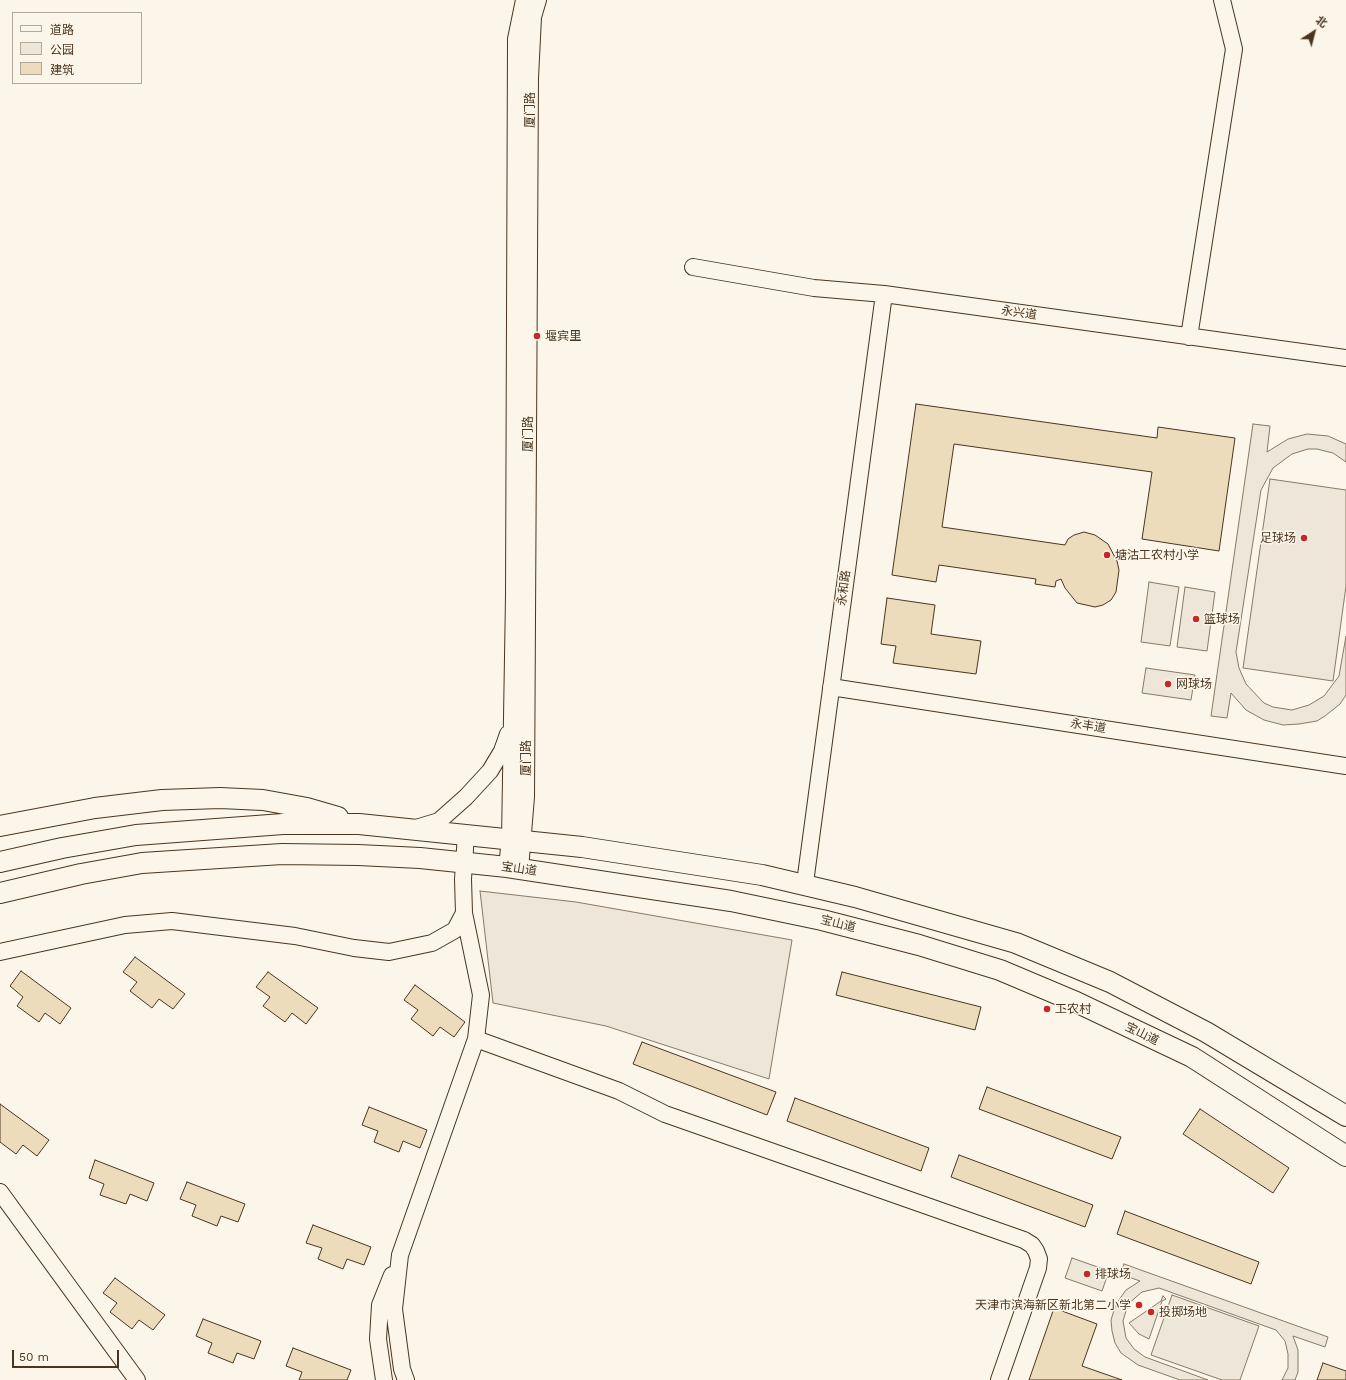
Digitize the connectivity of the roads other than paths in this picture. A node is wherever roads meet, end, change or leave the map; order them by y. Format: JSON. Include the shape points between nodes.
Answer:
{"nodes":[{"id":1,"x":516,"y":0,"type":"edge"},
{"id":2,"x":524,"y":0,"type":"edge"},
{"id":3,"x":538,"y":0,"type":"edge"},
{"id":4,"x":1222,"y":0,"type":"edge"},
{"id":5,"x":516,"y":39,"type":"junction"},
{"id":6,"x":693,"y":268,"type":"dead end"},
{"id":7,"x":884,"y":294,"type":"junction"},
{"id":8,"x":1189,"y":337,"type":"junction"},
{"id":9,"x":1346,"y":358,"type":"edge"},
{"id":10,"x":831,"y":687,"type":"junction"},
{"id":11,"x":512,"y":721,"type":"junction"},
{"id":12,"x":1346,"y":766,"type":"edge"},
{"id":13,"x":359,"y":824,"type":"junction"},
{"id":14,"x":0,"y":826,"type":"edge"},
{"id":15,"x":415,"y":828,"type":"junction"},
{"id":16,"x":466,"y":834,"type":"junction"},
{"id":17,"x":517,"y":840,"type":"junction"},
{"id":18,"x":0,"y":862,"type":"edge"},
{"id":19,"x":464,"y":862,"type":"junction"},
{"id":20,"x":514,"y":868,"type":"junction"},
{"id":21,"x":805,"y":883,"type":"junction"},
{"id":22,"x":0,"y":893,"type":"edge"},
{"id":23,"x":464,"y":913,"type":"junction"},
{"id":24,"x":0,"y":952,"type":"edge"},
{"id":25,"x":476,"y":1039,"type":"junction"},
{"id":26,"x":1346,"y":1116,"type":"edge"},
{"id":27,"x":1346,"y":1156,"type":"edge"},
{"id":28,"x":0,"y":1192,"type":"edge"},
{"id":29,"x":400,"y":1255,"type":"junction"},
{"id":30,"x":137,"y":1380,"type":"edge"},
{"id":31,"x":384,"y":1380,"type":"edge"},
{"id":32,"x":406,"y":1380,"type":"edge"},
{"id":33,"x":999,"y":1380,"type":"edge"}],
"edges":[{"from":1,"to":5,"type":"street"},
{"from":2,"to":5,"type":"street","name":"厦门路"},
{"from":3,"to":17,"type":"street","name":"厦门路","via":[[533,17],[530,78],[526,797]]},
{"from":4,"to":8,"type":"street","via":[[1234,49]]},
{"from":5,"to":11,"type":"street","name":"厦门路"},
{"from":6,"to":7,"type":"street","name":"永兴道","via":[[814,288]]},
{"from":7,"to":8,"type":"street","name":"永兴道"},
{"from":7,"to":10,"type":"street","name":"永和路"},
{"from":8,"to":9,"type":"street","name":"永兴道"},
{"from":10,"to":12,"type":"street","name":"永丰道"},
{"from":10,"to":21,"type":"street","name":"永和路"},
{"from":11,"to":15,"type":"street","via":[[502,751],[478,785],[439,821]]},
{"from":11,"to":17,"type":"street","name":"厦门路"},
{"from":13,"to":14,"type":"main road","via":[[263,800],[220,798],[162,800],[95,808]]},
{"from":13,"to":15,"type":"main road"},
{"from":13,"to":18,"type":"main road","via":[[283,824],[136,835]]},
{"from":15,"to":16,"type":"main road"},
{"from":16,"to":17,"type":"main road"},
{"from":16,"to":19,"type":"street"},
{"from":17,"to":20,"type":"street","name":"厦门路"},
{"from":17,"to":21,"type":"main road","via":[[673,860]]},
{"from":19,"to":20,"type":"main road","name":"宝山道"},
{"from":19,"to":22,"type":"main road","name":"宝山道","via":[[358,855],[282,854],[142,863]]},
{"from":19,"to":23,"type":"street"},
{"from":20,"to":27,"type":"main road","name":"宝山道","via":[[730,901],[822,920],[919,945],[1000,970],[1076,1002],[1192,1057]]},
{"from":21,"to":26,"type":"main road","via":[[1016,943],[1110,982],[1206,1032]]},
{"from":23,"to":24,"type":"street","via":[[454,930],[432,943],[389,952],[295,936],[172,921],[125,925]]},
{"from":23,"to":25,"type":"street","via":[[481,995]]},
{"from":25,"to":29,"type":"street"},
{"from":25,"to":33,"type":"street","via":[[619,1091],[665,1114],[1024,1240],[1032,1245],[1039,1259],[1038,1268]]},
{"from":28,"to":30,"type":"street"},
{"from":29,"to":31,"type":"street","via":[[380,1305],[378,1339]]},
{"from":29,"to":32,"type":"street","via":[[394,1309],[402,1369]]}]}
